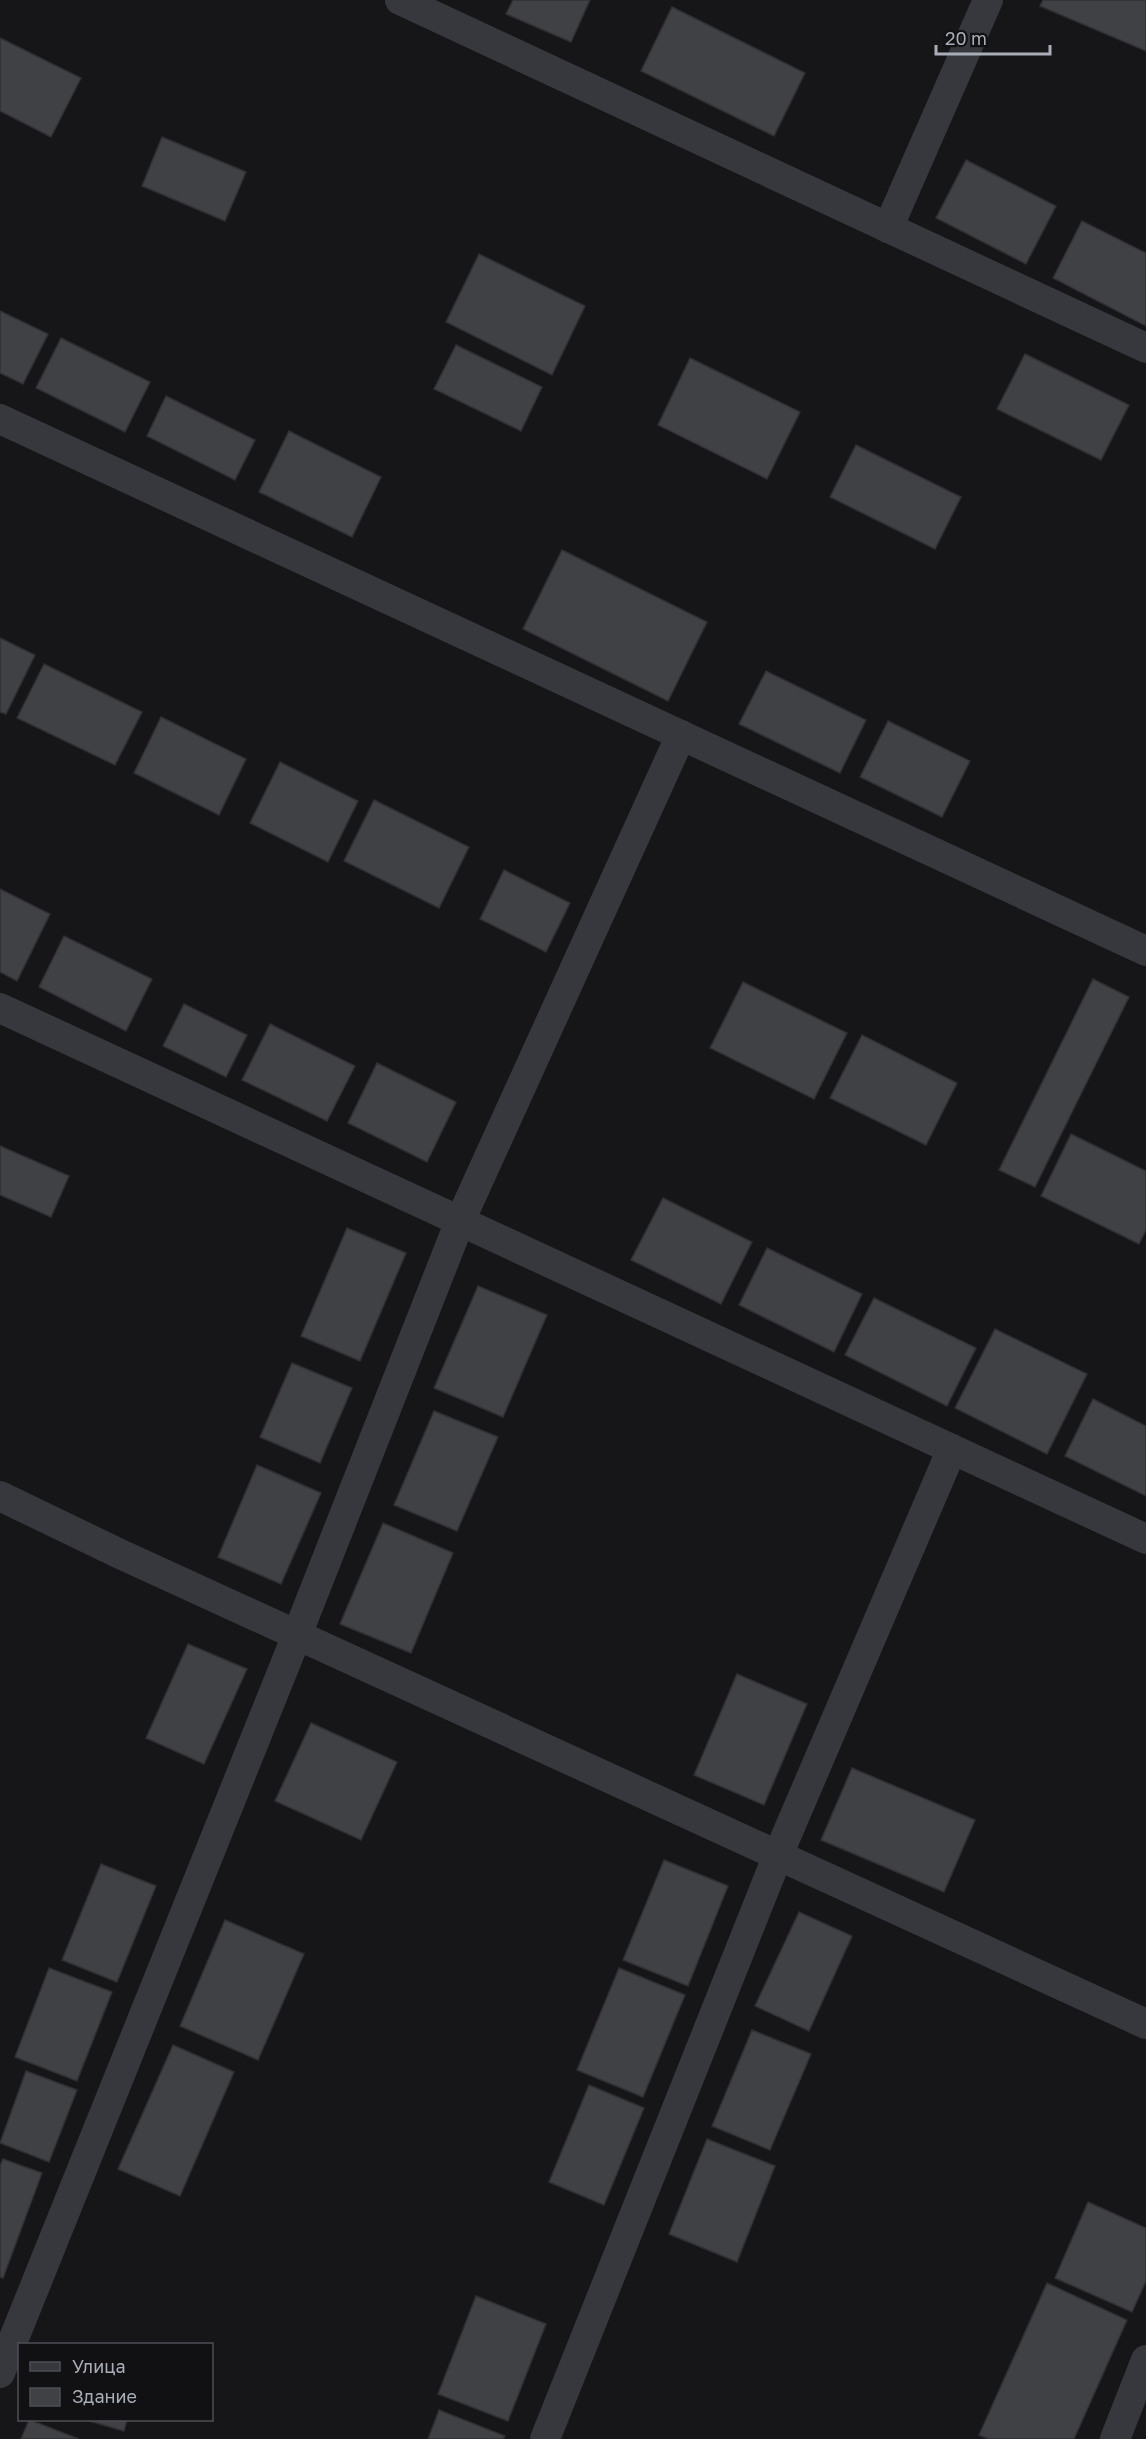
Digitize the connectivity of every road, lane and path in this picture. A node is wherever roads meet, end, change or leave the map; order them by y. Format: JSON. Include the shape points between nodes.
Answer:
{"nodes":[{"id":1,"x":400,"y":0,"type":"edge"},
{"id":2,"x":988,"y":0,"type":"edge"},
{"id":3,"x":888,"y":228,"type":"junction"},
{"id":4,"x":1146,"y":348,"type":"edge"},
{"id":5,"x":0,"y":419,"type":"edge"},
{"id":6,"x":681,"y":735,"type":"junction"},
{"id":7,"x":1146,"y":951,"type":"edge"},
{"id":8,"x":0,"y":1008,"type":"edge"},
{"id":9,"x":460,"y":1221,"type":"junction"},
{"id":10,"x":952,"y":1449,"type":"junction"},
{"id":11,"x":0,"y":1496,"type":"edge"},
{"id":12,"x":1146,"y":1539,"type":"edge"},
{"id":13,"x":297,"y":1635,"type":"junction"},
{"id":14,"x":778,"y":1855,"type":"junction"},
{"id":15,"x":1146,"y":2024,"type":"edge"},
{"id":16,"x":1146,"y":2360,"type":"edge"},
{"id":17,"x":0,"y":2373,"type":"edge"},
{"id":18,"x":545,"y":2439,"type":"edge"},
{"id":19,"x":1115,"y":2439,"type":"edge"}],
"edges":[{"from":1,"to":3,"type":"street"},
{"from":2,"to":3,"type":"street"},
{"from":3,"to":4,"type":"street"},
{"from":5,"to":6,"type":"street"},
{"from":6,"to":7,"type":"street"},
{"from":6,"to":9,"type":"street"},
{"from":8,"to":9,"type":"street"},
{"from":9,"to":10,"type":"street"},
{"from":9,"to":13,"type":"street"},
{"from":10,"to":12,"type":"street"},
{"from":10,"to":14,"type":"street"},
{"from":11,"to":13,"type":"street"},
{"from":13,"to":14,"type":"street"},
{"from":13,"to":17,"type":"street"},
{"from":14,"to":15,"type":"street"},
{"from":14,"to":18,"type":"street"},
{"from":16,"to":19,"type":"street"}]}
